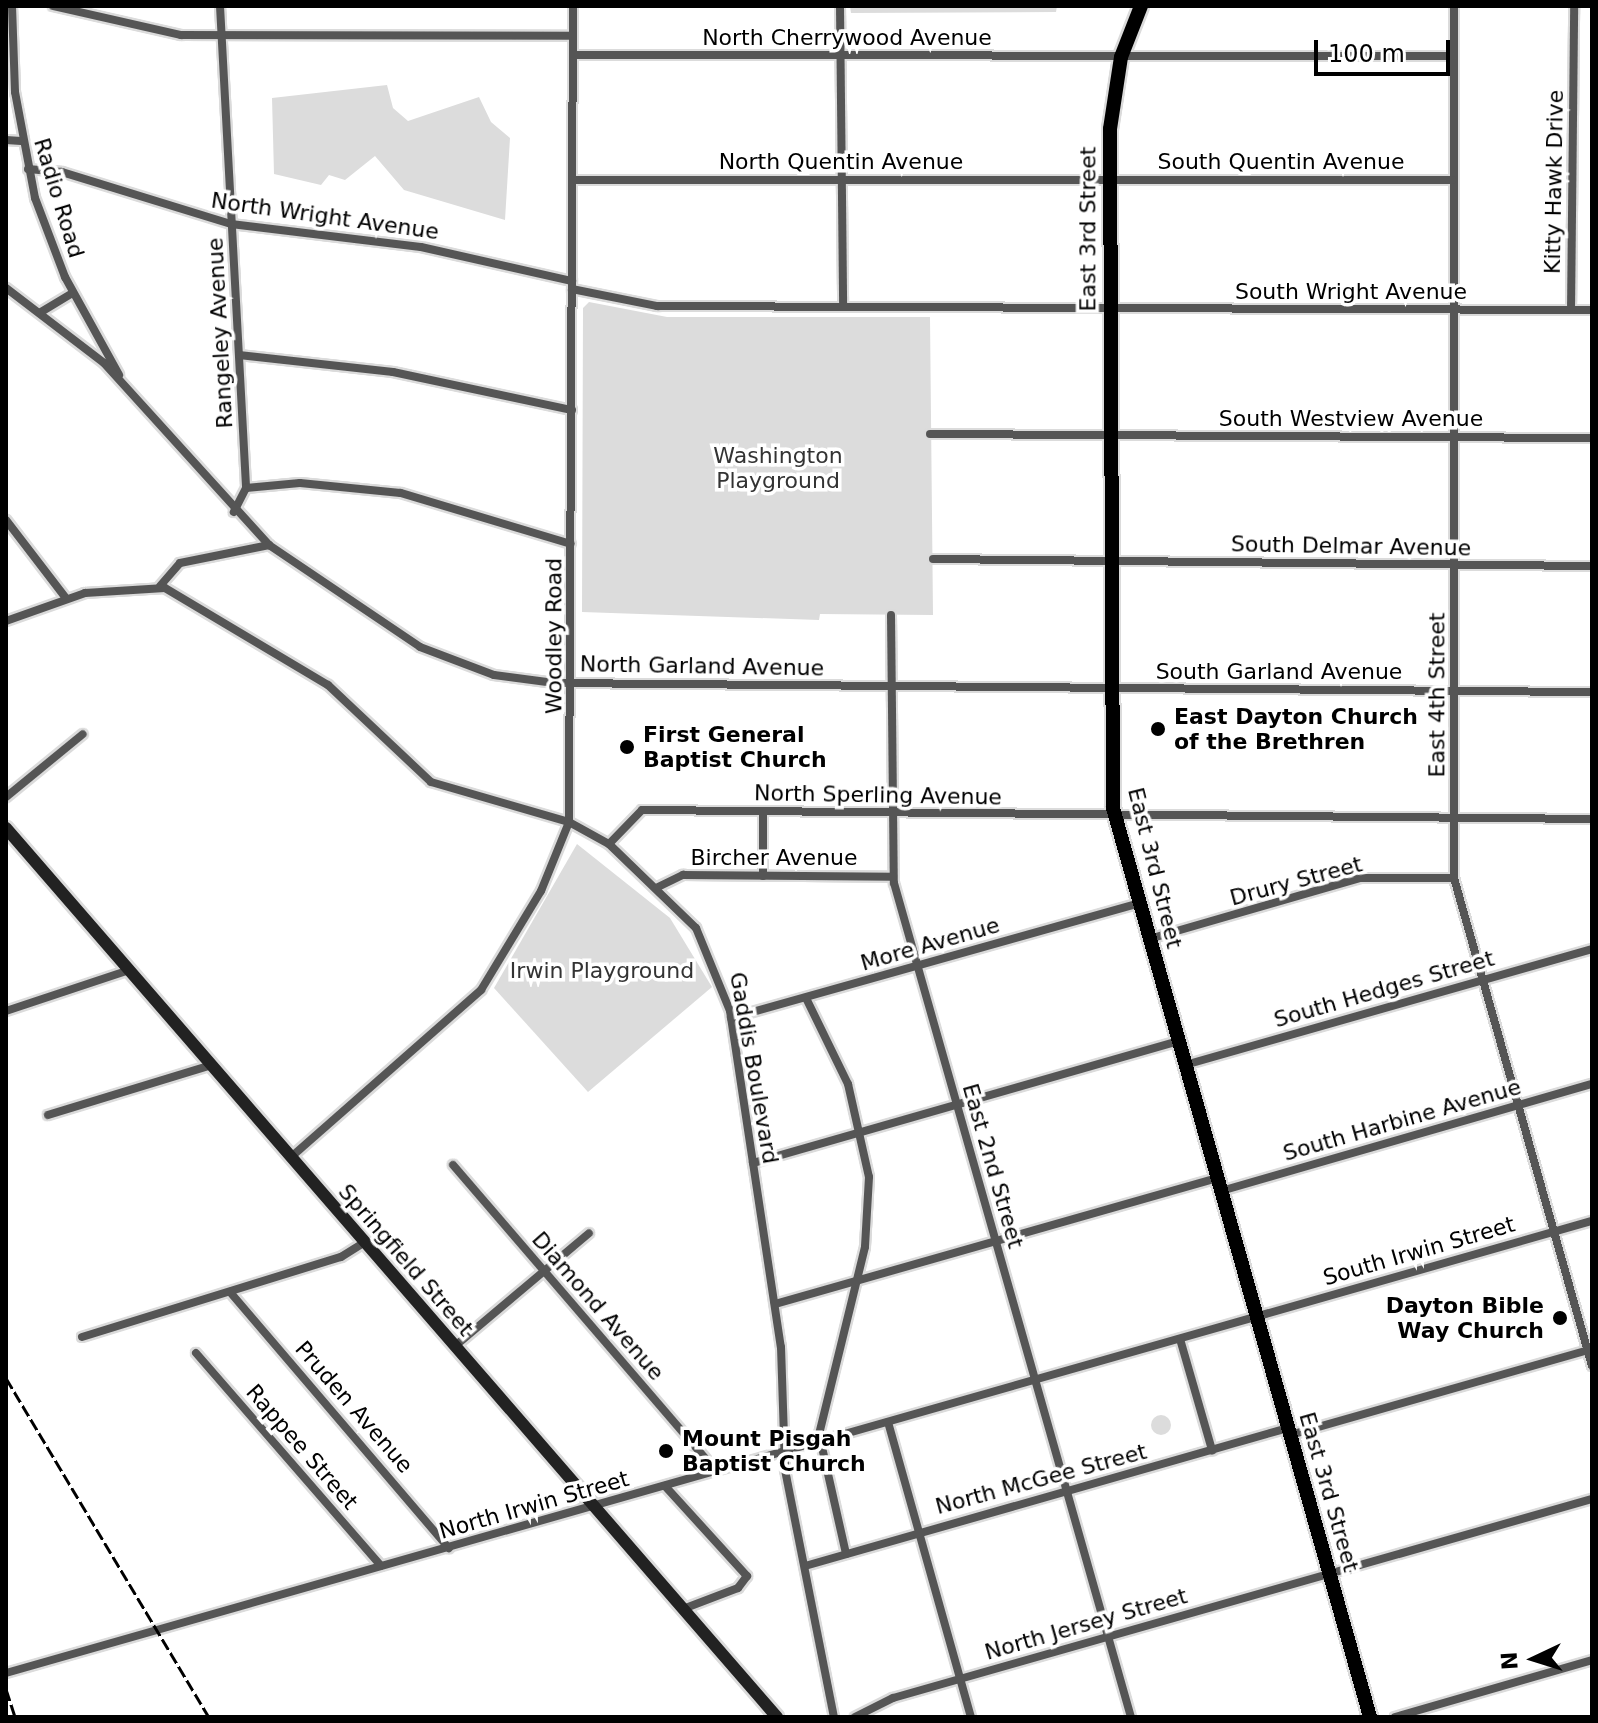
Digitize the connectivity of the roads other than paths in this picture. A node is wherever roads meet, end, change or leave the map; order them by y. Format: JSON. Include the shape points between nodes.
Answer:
{"nodes":[{"id":1,"x":12,"y":6,"type":"edge"},
{"id":2,"x":53,"y":6,"type":"edge"},
{"id":3,"x":220,"y":6,"type":"edge"},
{"id":4,"x":573,"y":6,"type":"edge"},
{"id":5,"x":840,"y":6,"type":"edge"},
{"id":6,"x":1141,"y":6,"type":"edge"},
{"id":7,"x":1454,"y":6,"type":"edge"},
{"id":8,"x":1574,"y":6,"type":"edge"},
{"id":9,"x":221,"y":36,"type":"junction"},
{"id":10,"x":573,"y":36,"type":"junction"},
{"id":11,"x":574,"y":55,"type":"junction"},
{"id":12,"x":845,"y":56,"type":"junction"},
{"id":13,"x":1453,"y":56,"type":"junction"},
{"id":14,"x":1121,"y":57,"type":"junction"},
{"id":15,"x":6,"y":140,"type":"edge"},
{"id":16,"x":21,"y":141,"type":"junction"},
{"id":17,"x":28,"y":169,"type":"junction"},
{"id":18,"x":572,"y":180,"type":"junction"},
{"id":19,"x":844,"y":180,"type":"junction"},
{"id":20,"x":1110,"y":180,"type":"junction"},
{"id":21,"x":1452,"y":180,"type":"junction"},
{"id":22,"x":231,"y":224,"type":"junction"},
{"id":23,"x":572,"y":285,"type":"junction"},
{"id":24,"x":6,"y":288,"type":"edge"},
{"id":25,"x":73,"y":293,"type":"junction"},
{"id":26,"x":843,"y":306,"type":"junction"},
{"id":27,"x":1110,"y":308,"type":"junction"},
{"id":28,"x":1451,"y":310,"type":"junction"},
{"id":29,"x":1571,"y":310,"type":"junction"},
{"id":30,"x":1592,"y":310,"type":"edge"},
{"id":31,"x":41,"y":312,"type":"junction"},
{"id":32,"x":239,"y":355,"type":"junction"},
{"id":33,"x":125,"y":386,"type":"junction"},
{"id":34,"x":572,"y":410,"type":"junction"},
{"id":35,"x":930,"y":434,"type":"dead end"},
{"id":36,"x":1110,"y":435,"type":"junction"},
{"id":37,"x":1592,"y":438,"type":"edge"},
{"id":38,"x":1455,"y":439,"type":"junction"},
{"id":39,"x":246,"y":488,"type":"junction"},
{"id":40,"x":234,"y":512,"type":"junction"},
{"id":41,"x":6,"y":520,"type":"edge"},
{"id":42,"x":571,"y":544,"type":"junction"},
{"id":43,"x":269,"y":545,"type":"junction"},
{"id":44,"x":933,"y":559,"type":"dead end"},
{"id":45,"x":1110,"y":562,"type":"junction"},
{"id":46,"x":1455,"y":565,"type":"junction"},
{"id":47,"x":1592,"y":566,"type":"edge"},
{"id":48,"x":160,"y":586,"type":"junction"},
{"id":49,"x":65,"y":597,"type":"junction"},
{"id":50,"x":891,"y":615,"type":"dead end"},
{"id":51,"x":6,"y":621,"type":"edge"},
{"id":52,"x":572,"y":683,"type":"junction"},
{"id":53,"x":891,"y":686,"type":"junction"},
{"id":54,"x":1110,"y":688,"type":"junction"},
{"id":55,"x":1455,"y":691,"type":"junction"},
{"id":56,"x":1592,"y":692,"type":"edge"},
{"id":57,"x":83,"y":734,"type":"dead end"},
{"id":58,"x":6,"y":797,"type":"edge"},
{"id":59,"x":763,"y":812,"type":"junction"},
{"id":60,"x":891,"y":813,"type":"junction"},
{"id":61,"x":1114,"y":814,"type":"junction"},
{"id":62,"x":1454,"y":818,"type":"junction"},
{"id":63,"x":1592,"y":819,"type":"edge"},
{"id":64,"x":569,"y":822,"type":"junction"},
{"id":65,"x":6,"y":828,"type":"edge"},
{"id":66,"x":609,"y":844,"type":"junction"},
{"id":67,"x":763,"y":876,"type":"junction"},
{"id":68,"x":893,"y":877,"type":"junction"},
{"id":69,"x":1454,"y":878,"type":"junction"},
{"id":70,"x":658,"y":887,"type":"junction"},
{"id":71,"x":1139,"y":903,"type":"junction"},
{"id":72,"x":1149,"y":939,"type":"junction"},
{"id":73,"x":1592,"y":949,"type":"edge"},
{"id":74,"x":918,"y":967,"type":"junction"},
{"id":75,"x":129,"y":970,"type":"junction"},
{"id":76,"x":1482,"y":980,"type":"junction"},
{"id":77,"x":806,"y":998,"type":"junction"},
{"id":78,"x":6,"y":1011,"type":"edge"},
{"id":79,"x":731,"y":1018,"type":"junction"},
{"id":80,"x":1178,"y":1041,"type":"junction"},
{"id":81,"x":212,"y":1065,"type":"junction"},
{"id":82,"x":1185,"y":1065,"type":"junction"},
{"id":83,"x":1592,"y":1084,"type":"edge"},
{"id":84,"x":957,"y":1105,"type":"junction"},
{"id":85,"x":1519,"y":1106,"type":"junction"},
{"id":86,"x":48,"y":1115,"type":"dead end"},
{"id":87,"x":862,"y":1132,"type":"junction"},
{"id":88,"x":291,"y":1157,"type":"junction"},
{"id":89,"x":753,"y":1163,"type":"junction"},
{"id":90,"x":453,"y":1165,"type":"dead end"},
{"id":91,"x":1219,"y":1185,"type":"junction"},
{"id":92,"x":1592,"y":1221,"type":"edge"},
{"id":93,"x":1554,"y":1232,"type":"junction"},
{"id":94,"x":589,"y":1233,"type":"dead end"},
{"id":95,"x":365,"y":1242,"type":"junction"},
{"id":96,"x":996,"y":1242,"type":"junction"},
{"id":97,"x":543,"y":1270,"type":"junction"},
{"id":98,"x":855,"y":1283,"type":"junction"},
{"id":99,"x":230,"y":1292,"type":"junction"},
{"id":100,"x":775,"y":1304,"type":"junction"},
{"id":101,"x":1256,"y":1317,"type":"junction"},
{"id":102,"x":82,"y":1337,"type":"dead end"},
{"id":103,"x":1180,"y":1339,"type":"junction"},
{"id":104,"x":455,"y":1346,"type":"junction"},
{"id":105,"x":196,"y":1353,"type":"dead end"},
{"id":106,"x":1590,"y":1357,"type":"edge"},
{"id":107,"x":1035,"y":1380,"type":"junction"},
{"id":108,"x":888,"y":1422,"type":"junction"},
{"id":109,"x":1289,"y":1432,"type":"junction"},
{"id":110,"x":819,"y":1441,"type":"junction"},
{"id":111,"x":1212,"y":1450,"type":"junction"},
{"id":112,"x":783,"y":1452,"type":"junction"},
{"id":113,"x":716,"y":1471,"type":"junction"},
{"id":114,"x":665,"y":1486,"type":"junction"},
{"id":115,"x":1067,"y":1491,"type":"junction"},
{"id":116,"x":1592,"y":1499,"type":"edge"},
{"id":117,"x":594,"y":1507,"type":"junction"},
{"id":118,"x":917,"y":1532,"type":"junction"},
{"id":119,"x":449,"y":1548,"type":"junction"},
{"id":120,"x":846,"y":1554,"type":"junction"},
{"id":121,"x":381,"y":1566,"type":"junction"},
{"id":122,"x":805,"y":1566,"type":"junction"},
{"id":123,"x":1329,"y":1573,"type":"junction"},
{"id":124,"x":683,"y":1609,"type":"junction"},
{"id":125,"x":1108,"y":1637,"type":"junction"},
{"id":126,"x":1592,"y":1660,"type":"edge"},
{"id":127,"x":6,"y":1673,"type":"edge"},
{"id":128,"x":960,"y":1679,"type":"junction"},
{"id":129,"x":777,"y":1717,"type":"edge"},
{"id":130,"x":834,"y":1717,"type":"edge"},
{"id":131,"x":855,"y":1717,"type":"edge"},
{"id":132,"x":971,"y":1717,"type":"edge"},
{"id":133,"x":1131,"y":1717,"type":"edge"},
{"id":134,"x":1370,"y":1717,"type":"edge"},
{"id":135,"x":1395,"y":1717,"type":"edge"}],
"edges":[{"from":1,"to":16,"type":"street","name":"Radio Road"},
{"from":2,"to":9,"type":"street","via":[[156,32]]},
{"from":3,"to":9,"type":"street","name":"Rangeley Avenue"},
{"from":4,"to":10,"type":"street","name":"Woodley Road"},
{"from":5,"to":12,"type":"street"},
{"from":6,"to":14,"type":"main road","name":"East 3rd Street"},
{"from":7,"to":13,"type":"street","name":"East 4th Street"},
{"from":8,"to":29,"type":"street","name":"Kitty Hawk Drive"},
{"from":9,"to":10,"type":"street"},
{"from":9,"to":22,"type":"street","name":"Rangeley Avenue"},
{"from":10,"to":11,"type":"street","name":"Woodley Road"},
{"from":11,"to":12,"type":"street","name":"North Cherrywood Avenue"},
{"from":11,"to":18,"type":"street","name":"Woodley Road"},
{"from":12,"to":14,"type":"street","name":"North Cherrywood Avenue"},
{"from":12,"to":19,"type":"street"},
{"from":13,"to":14,"type":"street","name":"North Cherrywood Avenue"},
{"from":13,"to":21,"type":"street","name":"East 4th Street"},
{"from":14,"to":20,"type":"main road","name":"East 3rd Street"},
{"from":15,"to":16,"type":"street"},
{"from":16,"to":17,"type":"street","name":"Radio Road"},
{"from":17,"to":22,"type":"street","name":"North Wright Avenue","via":[[62,172]]},
{"from":17,"to":25,"type":"street","name":"Radio Road"},
{"from":18,"to":19,"type":"street","name":"North Quentin Avenue"},
{"from":18,"to":23,"type":"street","name":"Woodley Road"},
{"from":19,"to":20,"type":"street","name":"North Quentin Avenue"},
{"from":19,"to":26,"type":"street"},
{"from":20,"to":21,"type":"street","name":"South Quentin Avenue"},
{"from":20,"to":27,"type":"main road","name":"East 3rd Street"},
{"from":21,"to":28,"type":"street","name":"East 4th Street"},
{"from":22,"to":23,"type":"street","name":"North Wright Avenue","via":[[421,247]]},
{"from":22,"to":32,"type":"street","name":"Rangeley Avenue"},
{"from":23,"to":26,"type":"street","name":"North Wright Avenue","via":[[657,306]]},
{"from":23,"to":34,"type":"street","name":"Woodley Road"},
{"from":24,"to":31,"type":"street","name":"North Garland Avenue"},
{"from":25,"to":31,"type":"street"},
{"from":25,"to":33,"type":"street","name":"Radio Road"},
{"from":26,"to":27,"type":"street","name":"North Wright Avenue"},
{"from":27,"to":28,"type":"street","name":"South Wright Avenue"},
{"from":27,"to":36,"type":"main road","name":"East 3rd Street"},
{"from":28,"to":29,"type":"street","name":"South Wright Avenue"},
{"from":28,"to":38,"type":"street","name":"East 4th Street"},
{"from":29,"to":30,"type":"street","name":"South Wright Avenue"},
{"from":31,"to":33,"type":"street","name":"North Garland Avenue"},
{"from":32,"to":34,"type":"street","via":[[409,374]]},
{"from":32,"to":39,"type":"street","name":"Rangeley Avenue"},
{"from":33,"to":40,"type":"street","name":"North Garland Avenue"},
{"from":34,"to":42,"type":"street","name":"Woodley Road"},
{"from":35,"to":36,"type":"street","name":"South Westview Avenue"},
{"from":36,"to":38,"type":"street","name":"South Westview Avenue"},
{"from":36,"to":45,"type":"main road","name":"East 3rd Street"},
{"from":37,"to":38,"type":"street","name":"South Westview Avenue"},
{"from":38,"to":46,"type":"street","name":"East 4th Street"},
{"from":39,"to":40,"type":"street","name":"Rangeley Avenue"},
{"from":39,"to":42,"type":"street","via":[[300,483],[401,493]]},
{"from":40,"to":43,"type":"street","name":"North Garland Avenue"},
{"from":41,"to":49,"type":"street"},
{"from":42,"to":52,"type":"street","name":"Woodley Road"},
{"from":43,"to":48,"type":"street","via":[[180,563]]},
{"from":43,"to":52,"type":"street","name":"North Garland Avenue","via":[[440,656],[512,679]]},
{"from":44,"to":45,"type":"street","name":"South Delmar Avenue"},
{"from":45,"to":46,"type":"street","name":"South Delmar Avenue"},
{"from":45,"to":54,"type":"main road","name":"East 3rd Street"},
{"from":46,"to":47,"type":"street","name":"South Delmar Avenue"},
{"from":46,"to":55,"type":"street","name":"East 4th Street"},
{"from":48,"to":49,"type":"street"},
{"from":48,"to":64,"type":"street","name":"Gaddis Boulevard","via":[[328,685],[431,782]]},
{"from":49,"to":51,"type":"street"},
{"from":50,"to":53,"type":"street","name":"East 2nd Street"},
{"from":52,"to":53,"type":"street","name":"North Garland Avenue"},
{"from":52,"to":64,"type":"street","name":"Woodley Road"},
{"from":53,"to":54,"type":"street","name":"North Garland Avenue"},
{"from":53,"to":60,"type":"street","name":"East 2nd Street"},
{"from":54,"to":55,"type":"street","name":"South Garland Avenue"},
{"from":54,"to":61,"type":"main road","name":"East 3rd Street"},
{"from":55,"to":56,"type":"street","name":"South Garland Avenue"},
{"from":55,"to":62,"type":"street","name":"East 4th Street"},
{"from":57,"to":58,"type":"street"},
{"from":59,"to":60,"type":"street","name":"North Sperling Avenue"},
{"from":59,"to":66,"type":"street","name":"North Sperling Avenue","via":[[642,810]]},
{"from":59,"to":67,"type":"street"},
{"from":60,"to":61,"type":"street","name":"North Sperling Avenue"},
{"from":60,"to":68,"type":"street","name":"East 2nd Street"},
{"from":61,"to":62,"type":"street","name":"North Sperling Avenue"},
{"from":61,"to":71,"type":"main road","name":"East 3rd Street"},
{"from":62,"to":63,"type":"street","name":"North Sperling Avenue"},
{"from":62,"to":69,"type":"street","name":"East 4th Street"},
{"from":64,"to":66,"type":"street","name":"Gaddis Boulevard"},
{"from":64,"to":88,"type":"street","name":"Woodley Road","via":[[541,891],[481,990]]},
{"from":65,"to":75,"type":"main road","name":"Springfield Street"},
{"from":66,"to":70,"type":"street","name":"Gaddis Boulevard"},
{"from":67,"to":68,"type":"street","name":"Bircher Avenue"},
{"from":67,"to":70,"type":"street","name":"Bircher Avenue","via":[[683,875]]},
{"from":68,"to":74,"type":"street","name":"East 2nd Street"},
{"from":69,"to":72,"type":"street","name":"Drury Street","via":[[1361,878]]},
{"from":69,"to":76,"type":"street","name":"East 4th Street"},
{"from":70,"to":79,"type":"street","name":"Gaddis Boulevard","via":[[706,943]]},
{"from":71,"to":72,"type":"main road","name":"East 3rd Street"},
{"from":71,"to":74,"type":"street","name":"More Avenue"},
{"from":72,"to":80,"type":"main road","name":"East 3rd Street"},
{"from":73,"to":76,"type":"street","name":"South Hedges Street"},
{"from":74,"to":77,"type":"street","name":"More Avenue"},
{"from":74,"to":84,"type":"street","name":"East 2nd Street"},
{"from":75,"to":78,"type":"street"},
{"from":75,"to":81,"type":"main road","name":"Springfield Street"},
{"from":76,"to":82,"type":"street","name":"South Hedges Street"},
{"from":76,"to":85,"type":"street","name":"East 4th Street"},
{"from":77,"to":79,"type":"street","name":"More Avenue"},
{"from":77,"to":87,"type":"street","via":[[837,1058]]},
{"from":79,"to":89,"type":"street","name":"Gaddis Boulevard"},
{"from":80,"to":82,"type":"main road","name":"East 3rd Street"},
{"from":80,"to":84,"type":"street"},
{"from":81,"to":86,"type":"street"},
{"from":81,"to":88,"type":"main road","name":"Springfield Street"},
{"from":82,"to":91,"type":"main road","name":"East 3rd Street"},
{"from":83,"to":85,"type":"street","name":"South Harbine Avenue"},
{"from":84,"to":87,"type":"street"},
{"from":84,"to":96,"type":"street","name":"East 2nd Street"},
{"from":85,"to":91,"type":"street","name":"South Harbine Avenue"},
{"from":85,"to":93,"type":"street","name":"East 4th Street"},
{"from":87,"to":89,"type":"street"},
{"from":87,"to":98,"type":"street","via":[[870,1201]]},
{"from":88,"to":95,"type":"main road","name":"Springfield Street"},
{"from":89,"to":100,"type":"street","name":"Gaddis Boulevard"},
{"from":90,"to":97,"type":"street","name":"Diamond Avenue"},
{"from":91,"to":96,"type":"street","name":"South Harbine Avenue"},
{"from":91,"to":101,"type":"main road","name":"East 3rd Street"},
{"from":92,"to":93,"type":"street","name":"South Irwin Street"},
{"from":93,"to":101,"type":"street","name":"South Irwin Street"},
{"from":93,"to":106,"type":"street","name":"East 4th Street"},
{"from":94,"to":97,"type":"street"},
{"from":95,"to":99,"type":"street"},
{"from":95,"to":104,"type":"main road","name":"Springfield Street"},
{"from":96,"to":98,"type":"street","name":"South Harbine Avenue"},
{"from":96,"to":107,"type":"street","name":"East 2nd Street"},
{"from":97,"to":104,"type":"street"},
{"from":97,"to":113,"type":"street","name":"Diamond Avenue"},
{"from":98,"to":100,"type":"street","name":"South Harbine Avenue"},
{"from":98,"to":110,"type":"street"},
{"from":99,"to":102,"type":"street"},
{"from":99,"to":119,"type":"street","name":"Pruden Avenue"},
{"from":100,"to":112,"type":"street","name":"Gaddis Boulevard"},
{"from":101,"to":103,"type":"street","name":"North Irwin Street"},
{"from":101,"to":109,"type":"main road","name":"East 3rd Street"},
{"from":103,"to":107,"type":"street","name":"North Irwin Street"},
{"from":103,"to":111,"type":"street"},
{"from":104,"to":117,"type":"main road","name":"Springfield Street"},
{"from":105,"to":121,"type":"street","name":"Rappee Street"},
{"from":106,"to":109,"type":"street","name":"North McGee Street"},
{"from":107,"to":108,"type":"street","name":"North Irwin Street"},
{"from":107,"to":115,"type":"street","name":"East 2nd Street"},
{"from":108,"to":110,"type":"street","name":"North Irwin Street"},
{"from":108,"to":118,"type":"street"},
{"from":109,"to":111,"type":"street","name":"North McGee Street"},
{"from":109,"to":123,"type":"main road","name":"East 3rd Street"},
{"from":110,"to":112,"type":"street","name":"North Irwin Street"},
{"from":110,"to":120,"type":"street"},
{"from":111,"to":115,"type":"street","name":"North McGee Street"},
{"from":112,"to":113,"type":"street","name":"North Irwin Street"},
{"from":112,"to":122,"type":"street","name":"Gaddis Boulevard"},
{"from":113,"to":114,"type":"street","name":"North Irwin Street"},
{"from":114,"to":117,"type":"street","name":"North Irwin Street"},
{"from":114,"to":124,"type":"street","via":[[747,1576],[738,1588]]},
{"from":115,"to":118,"type":"street","name":"North McGee Street"},
{"from":115,"to":125,"type":"street","name":"East 2nd Street"},
{"from":116,"to":123,"type":"street","name":"North Jersey Street"},
{"from":117,"to":119,"type":"street","name":"North Irwin Street"},
{"from":117,"to":124,"type":"main road","name":"Springfield Street"},
{"from":118,"to":120,"type":"street","name":"North McGee Street"},
{"from":118,"to":128,"type":"street"},
{"from":119,"to":121,"type":"street","name":"North Irwin Street"},
{"from":120,"to":122,"type":"street","name":"North McGee Street"},
{"from":121,"to":127,"type":"street","name":"North Irwin Street"},
{"from":122,"to":130,"type":"street","name":"Gaddis Boulevard"},
{"from":123,"to":125,"type":"street","name":"North Jersey Street"},
{"from":123,"to":134,"type":"main road","name":"East 3rd Street"},
{"from":124,"to":129,"type":"main road","name":"Springfield Street"},
{"from":125,"to":128,"type":"street","name":"North Jersey Street"},
{"from":125,"to":133,"type":"street","name":"East 2nd Street"},
{"from":126,"to":135,"type":"street"},
{"from":128,"to":131,"type":"street","name":"North Jersey Street"},
{"from":128,"to":132,"type":"street"}]}
